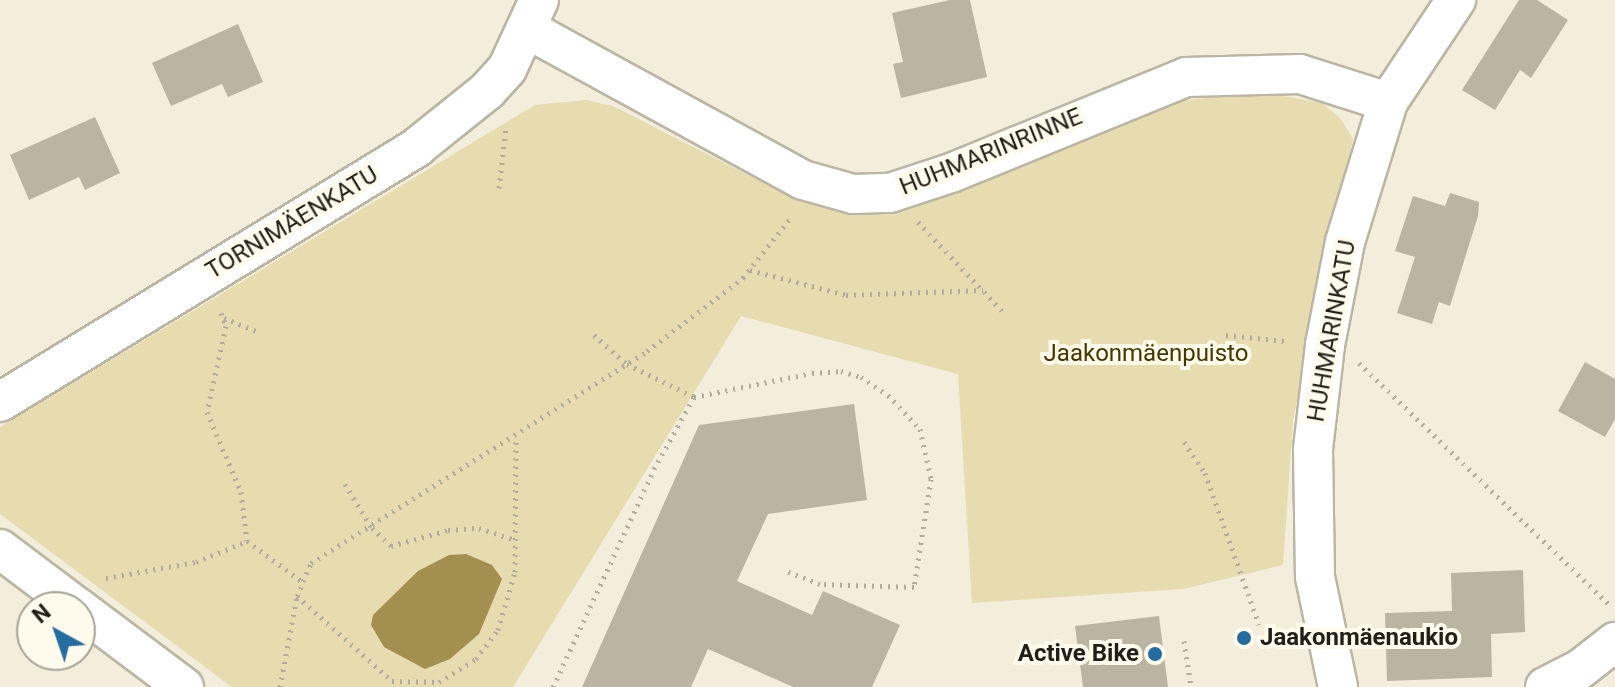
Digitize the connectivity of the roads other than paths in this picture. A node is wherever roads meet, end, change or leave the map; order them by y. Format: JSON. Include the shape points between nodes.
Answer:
{"nodes":[{"id":1,"x":1456,"y":0,"type":"edge"},
{"id":2,"x":534,"y":15,"type":"edge"},
{"id":3,"x":1388,"y":102,"type":"junction"},
{"id":4,"x":0,"y":402,"type":"edge"},
{"id":5,"x":0,"y":549,"type":"edge"},
{"id":6,"x":70,"y":591,"type":"edge"},
{"id":7,"x":96,"y":610,"type":"edge"},
{"id":8,"x":1615,"y":642,"type":"edge"},
{"id":9,"x":184,"y":687,"type":"edge"},
{"id":10,"x":1338,"y":687,"type":"edge"},
{"id":11,"x":1545,"y":687,"type":"edge"}],
"edges":[{"from":1,"to":3,"type":"street","name":"HUHMARINKATU"},
{"from":2,"to":3,"type":"street","name":"HUHMARINRINNE","via":[[803,180],[853,194],[890,193],[1186,77],[1300,74]]},
{"from":2,"to":4,"type":"street","name":"TORNIMÄENKATU","via":[[487,91],[417,147]]},
{"from":3,"to":10,"type":"street","name":"HUHMARINKATU","via":[[1345,242],[1325,345],[1313,449],[1315,577]]},
{"from":5,"to":6,"type":"street"},
{"from":7,"to":9,"type":"street"},
{"from":8,"to":11,"type":"street"}]}
